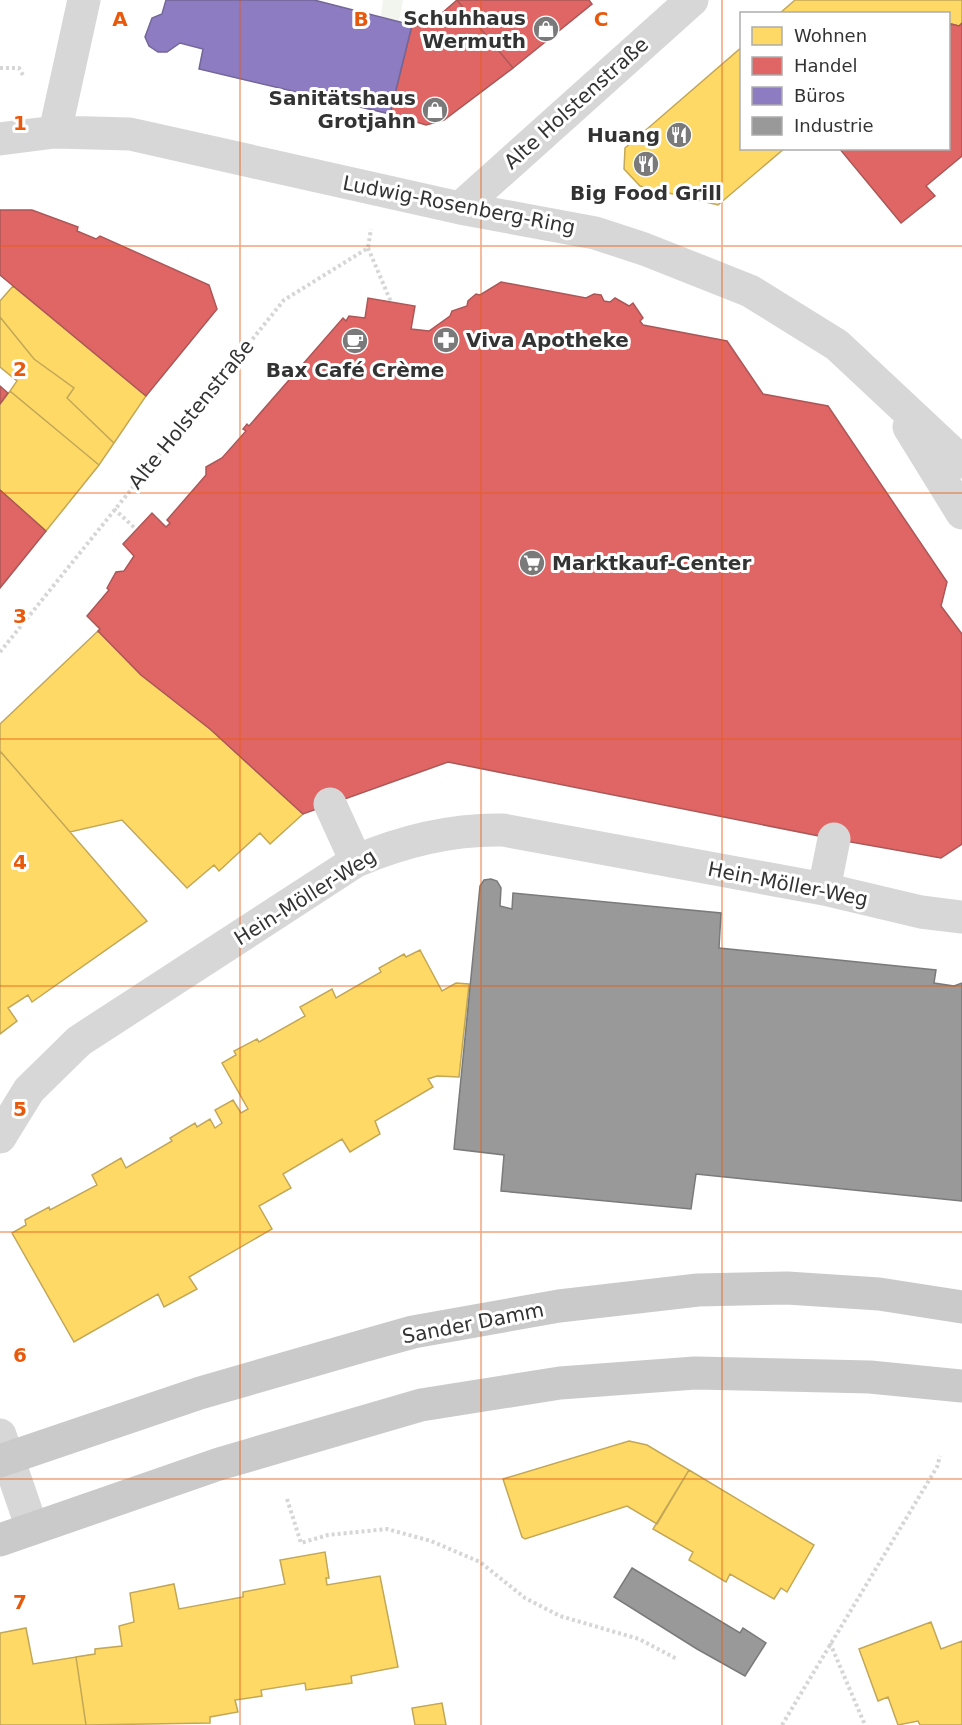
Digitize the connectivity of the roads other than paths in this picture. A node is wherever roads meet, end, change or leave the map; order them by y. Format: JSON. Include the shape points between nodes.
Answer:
{"nodes":[{"id":1,"x":84,"y":0,"type":"edge"},
{"id":2,"x":692,"y":0,"type":"edge"},
{"id":3,"x":55,"y":132,"type":"junction"},
{"id":4,"x":0,"y":139,"type":"edge"},
{"id":5,"x":460,"y":208,"type":"junction"},
{"id":6,"x":881,"y":385,"type":"junction"},
{"id":7,"x":962,"y":462,"type":"edge"},
{"id":8,"x":962,"y":513,"type":"edge"},
{"id":9,"x":330,"y":804,"type":"dead end"},
{"id":10,"x":834,"y":839,"type":"dead end"},
{"id":11,"x":356,"y":861,"type":"junction"},
{"id":12,"x":824,"y":889,"type":"junction"},
{"id":13,"x":962,"y":917,"type":"edge"},
{"id":14,"x":0,"y":1137,"type":"edge"},
{"id":15,"x":962,"y":1307,"type":"edge"},
{"id":16,"x":962,"y":1386,"type":"edge"},
{"id":17,"x":2,"y":1452,"type":"edge"},
{"id":18,"x":32,"y":1528,"type":"junction"},
{"id":19,"x":0,"y":1540,"type":"edge"}],
"edges":[{"from":1,"to":3,"type":"street"},
{"from":2,"to":5,"type":"street","name":"Alte Holstenstraße"},
{"from":3,"to":4,"type":"street","name":"Ludwig-Rosenberg-Ring"},
{"from":3,"to":5,"type":"street","name":"Ludwig-Rosenberg-Ring","via":[[130,134]]},
{"from":5,"to":6,"type":"street","name":"Ludwig-Rosenberg-Ring","via":[[596,233],[750,291],[837,345]]},
{"from":6,"to":7,"type":"street","name":"Ludwig-Rosenberg-Ring"},
{"from":6,"to":8,"type":"street","name":"Ludwig-Rosenberg-Ring","via":[[948,485]]},
{"from":9,"to":11,"type":"street"},
{"from":10,"to":12,"type":"street"},
{"from":11,"to":12,"type":"street","name":"Hein-Möller-Weg","via":[[391,846],[467,829],[503,830]]},
{"from":11,"to":14,"type":"street","name":"Hein-Möller-Weg","via":[[79,1041],[29,1090]]},
{"from":12,"to":13,"type":"street","name":"Hein-Möller-Weg","via":[[921,912]]},
{"from":15,"to":17,"type":"main road","name":"Sander Damm","via":[[879,1294],[787,1288],[698,1290],[548,1308],[413,1332]]},
{"from":16,"to":18,"type":"main road","via":[[766,1373],[695,1373],[560,1383],[421,1405],[219,1464]]},
{"from":17,"to":18,"type":"street"},
{"from":18,"to":19,"type":"main road"}]}
